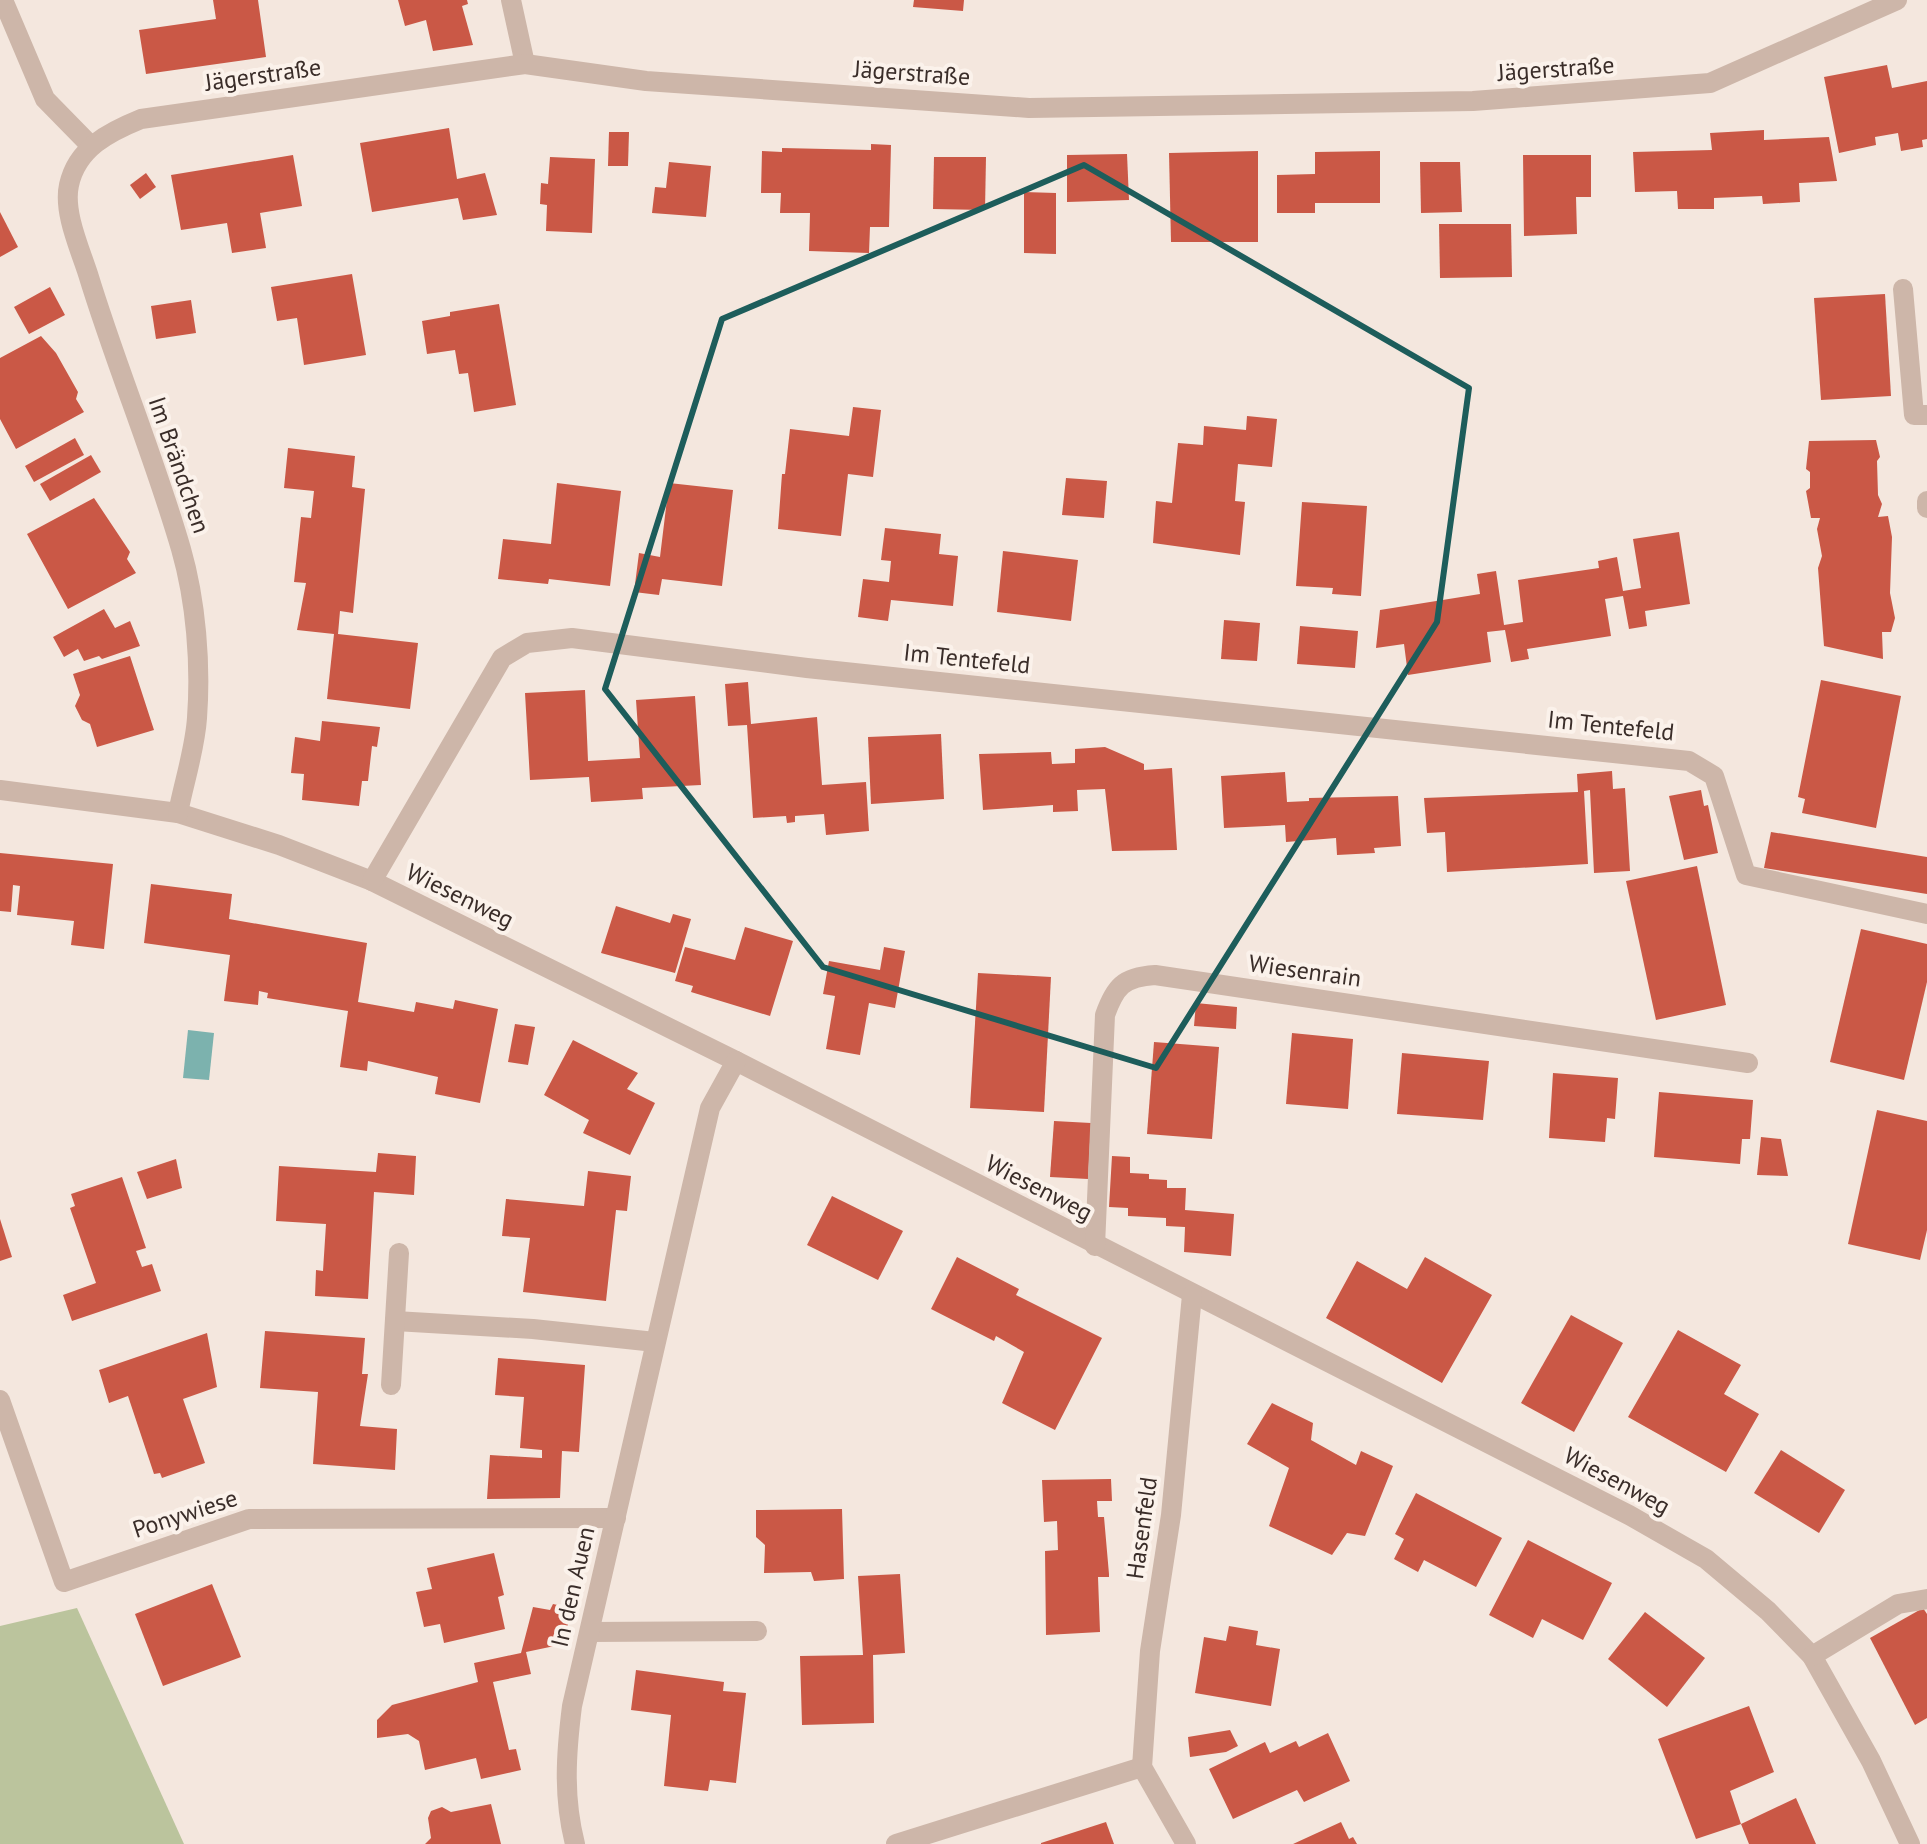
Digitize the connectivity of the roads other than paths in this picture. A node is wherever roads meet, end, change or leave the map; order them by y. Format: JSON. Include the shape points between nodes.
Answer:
{"nodes":[{"id":1,"x":3,"y":0,"type":"edge"},
{"id":2,"x":511,"y":0,"type":"edge"},
{"id":3,"x":1897,"y":0,"type":"edge"},
{"id":4,"x":525,"y":64,"type":"junction"},
{"id":5,"x":91,"y":146,"type":"junction"},
{"id":6,"x":1903,"y":289,"type":"dead end"},
{"id":7,"x":1927,"y":415,"type":"edge"},
{"id":8,"x":1927,"y":501,"type":"edge"},
{"id":9,"x":1927,"y":508,"type":"edge"},
{"id":10,"x":0,"y":790,"type":"edge"},
{"id":11,"x":178,"y":813,"type":"junction"},
{"id":12,"x":372,"y":881,"type":"junction"},
{"id":13,"x":1927,"y":914,"type":"edge"},
{"id":14,"x":736,"y":1061,"type":"junction"},
{"id":15,"x":1748,"y":1063,"type":"dead end"},
{"id":16,"x":1095,"y":1246,"type":"junction"},
{"id":17,"x":399,"y":1253,"type":"dead end"},
{"id":18,"x":1192,"y":1295,"type":"junction"},
{"id":19,"x":395,"y":1321,"type":"junction"},
{"id":20,"x":655,"y":1342,"type":"junction"},
{"id":21,"x":391,"y":1385,"type":"dead end"},
{"id":22,"x":0,"y":1400,"type":"edge"},
{"id":23,"x":616,"y":1518,"type":"junction"},
{"id":24,"x":1927,"y":1599,"type":"edge"},
{"id":25,"x":757,"y":1631,"type":"dead end"},
{"id":26,"x":590,"y":1632,"type":"junction"},
{"id":27,"x":1812,"y":1656,"type":"junction"},
{"id":28,"x":1142,"y":1767,"type":"junction"},
{"id":29,"x":575,"y":1844,"type":"edge"},
{"id":30,"x":896,"y":1844,"type":"edge"},
{"id":31,"x":1186,"y":1844,"type":"edge"},
{"id":32,"x":1910,"y":1844,"type":"edge"}],
"edges":[{"from":1,"to":5,"type":"street","via":[[45,99]]},
{"from":2,"to":4,"type":"street"},
{"from":3,"to":4,"type":"street","name":"Jägerstraße","via":[[1710,83],[1473,101],[1029,108],[646,81]]},
{"from":4,"to":5,"type":"street","name":"Jägerstraße","via":[[141,119]]},
{"from":5,"to":11,"type":"street","name":"Im Brändchen","via":[[76,165],[68,188],[73,225],[182,551],[192,608],[197,720]]},
{"from":6,"to":7,"type":"street","via":[[1914,415]]},
{"from":8,"to":9,"type":"street"},
{"from":10,"to":11,"type":"street","name":"Wiesenweg"},
{"from":11,"to":12,"type":"street","name":"Wiesenweg"},
{"from":12,"to":13,"type":"street","name":"Im Tentefeld","via":[[502,658],[527,643],[572,638],[807,668],[1689,761],[1714,776],[1746,875]]},
{"from":12,"to":14,"type":"street","name":"Wiesenweg"},
{"from":14,"to":16,"type":"street","name":"Wiesenweg"},
{"from":14,"to":20,"type":"street","name":"In den Auen","via":[[710,1108]]},
{"from":15,"to":16,"type":"street","name":"Wiesenrain","via":[[1170,977],[1132,976],[1115,988],[1105,1015]]},
{"from":16,"to":18,"type":"street","name":"Wiesenweg"},
{"from":17,"to":19,"type":"street"},
{"from":18,"to":27,"type":"street","name":"Wiesenweg","via":[[1706,1559]]},
{"from":18,"to":28,"type":"street","name":"Hasenfeld","via":[[1171,1515],[1150,1651]]},
{"from":19,"to":20,"type":"street"},
{"from":19,"to":21,"type":"street"},
{"from":20,"to":23,"type":"street","name":"In den Auen"},
{"from":22,"to":23,"type":"street","name":"Ponywiese","via":[[64,1582],[249,1519]]},
{"from":23,"to":26,"type":"street","name":"In den Auen"},
{"from":24,"to":27,"type":"street","via":[[1898,1604]]},
{"from":25,"to":26,"type":"street"},
{"from":26,"to":29,"type":"street","name":"In den Auen","via":[[572,1706],[565,1765]]},
{"from":27,"to":32,"type":"street","name":"Wiesenweg"},
{"from":28,"to":30,"type":"street"},
{"from":28,"to":31,"type":"street"}]}
